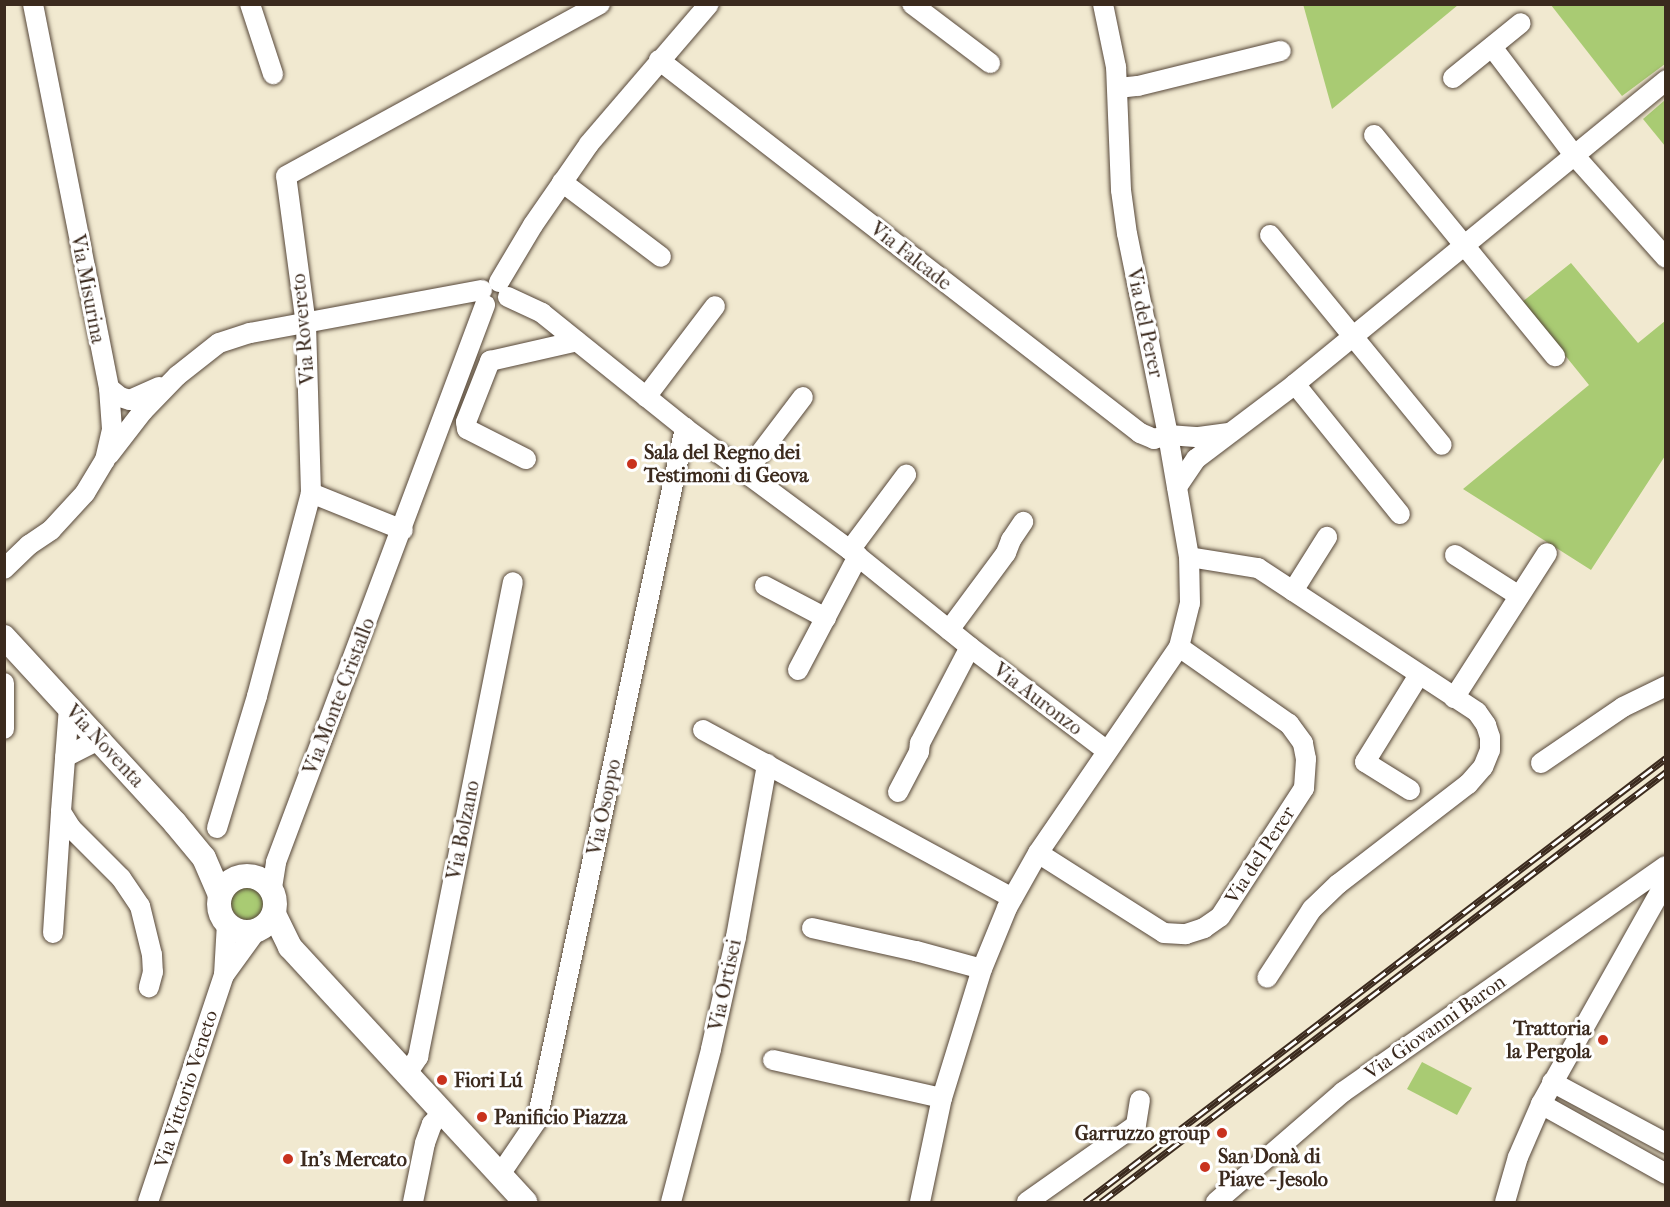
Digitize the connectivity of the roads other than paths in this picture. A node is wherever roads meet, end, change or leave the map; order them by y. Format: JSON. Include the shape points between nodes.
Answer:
{"nodes":[{"id":1,"x":33,"y":4,"type":"edge"},
{"id":2,"x":250,"y":4,"type":"edge"},
{"id":3,"x":600,"y":4,"type":"edge"},
{"id":4,"x":709,"y":4,"type":"edge"},
{"id":5,"x":912,"y":4,"type":"edge"},
{"id":6,"x":1103,"y":4,"type":"edge"},
{"id":7,"x":1521,"y":23,"type":"dead end"},
{"id":8,"x":1492,"y":47,"type":"junction"},
{"id":9,"x":1281,"y":51,"type":"dead end"},
{"id":10,"x":659,"y":60,"type":"junction"},
{"id":11,"x":990,"y":63,"type":"dead end"},
{"id":12,"x":273,"y":74,"type":"dead end"},
{"id":13,"x":1453,"y":78,"type":"dead end"},
{"id":14,"x":1665,"y":80,"type":"edge"},
{"id":15,"x":1118,"y":88,"type":"junction"},
{"id":16,"x":1374,"y":135,"type":"dead end"},
{"id":17,"x":1574,"y":155,"type":"junction"},
{"id":18,"x":562,"y":182,"type":"junction"},
{"id":19,"x":1270,"y":235,"type":"dead end"},
{"id":20,"x":1463,"y":246,"type":"junction"},
{"id":21,"x":661,"y":257,"type":"dead end"},
{"id":22,"x":1665,"y":258,"type":"edge"},
{"id":23,"x":494,"y":294,"type":"junction"},
{"id":24,"x":715,"y":306,"type":"dead end"},
{"id":25,"x":306,"y":325,"type":"junction"},
{"id":26,"x":1353,"y":336,"type":"junction"},
{"id":27,"x":577,"y":341,"type":"junction"},
{"id":28,"x":1555,"y":356,"type":"dead end"},
{"id":29,"x":177,"y":376,"type":"junction"},
{"id":30,"x":1294,"y":384,"type":"junction"},
{"id":31,"x":109,"y":388,"type":"junction"},
{"id":32,"x":646,"y":397,"type":"junction"},
{"id":33,"x":803,"y":397,"type":"dead end"},
{"id":34,"x":685,"y":428,"type":"junction"},
{"id":35,"x":1229,"y":433,"type":"junction"},
{"id":36,"x":1168,"y":435,"type":"junction"},
{"id":37,"x":1442,"y":445,"type":"dead end"},
{"id":38,"x":526,"y":459,"type":"dead end"},
{"id":39,"x":105,"y":460,"type":"junction"},
{"id":40,"x":746,"y":472,"type":"junction"},
{"id":41,"x":906,"y":475,"type":"dead end"},
{"id":42,"x":1177,"y":487,"type":"junction"},
{"id":43,"x":311,"y":493,"type":"junction"},
{"id":44,"x":1400,"y":514,"type":"dead end"},
{"id":45,"x":1023,"y":522,"type":"dead end"},
{"id":46,"x":403,"y":530,"type":"junction"},
{"id":47,"x":1327,"y":537,"type":"dead end"},
{"id":48,"x":29,"y":545,"type":"junction"},
{"id":49,"x":4,"y":550,"type":"edge"},
{"id":50,"x":854,"y":553,"type":"junction"},
{"id":51,"x":1547,"y":553,"type":"dead end"},
{"id":52,"x":1455,"y":555,"type":"dead end"},
{"id":53,"x":1189,"y":557,"type":"junction"},
{"id":54,"x":4,"y":568,"type":"edge"},
{"id":55,"x":513,"y":582,"type":"dead end"},
{"id":56,"x":765,"y":586,"type":"dead end"},
{"id":57,"x":1293,"y":591,"type":"junction"},
{"id":58,"x":1519,"y":596,"type":"junction"},
{"id":59,"x":826,"y":618,"type":"junction"},
{"id":60,"x":949,"y":630,"type":"junction"},
{"id":61,"x":4,"y":637,"type":"edge"},
{"id":62,"x":1179,"y":646,"type":"junction"},
{"id":63,"x":970,"y":647,"type":"junction"},
{"id":64,"x":28,"y":663,"type":"junction"},
{"id":65,"x":798,"y":670,"type":"dead end"},
{"id":66,"x":1419,"y":675,"type":"junction"},
{"id":67,"x":5,"y":685,"type":"edge"},
{"id":68,"x":1665,"y":686,"type":"edge"},
{"id":69,"x":1454,"y":698,"type":"junction"},
{"id":70,"x":69,"y":707,"type":"junction"},
{"id":71,"x":4,"y":729,"type":"edge"},
{"id":72,"x":703,"y":730,"type":"dead end"},
{"id":73,"x":99,"y":740,"type":"junction"},
{"id":74,"x":1107,"y":751,"type":"junction"},
{"id":75,"x":65,"y":757,"type":"junction"},
{"id":76,"x":1541,"y":763,"type":"dead end"},
{"id":77,"x":767,"y":765,"type":"junction"},
{"id":78,"x":1410,"y":790,"type":"dead end"},
{"id":79,"x":898,"y":792,"type":"dead end"},
{"id":80,"x":61,"y":812,"type":"junction"},
{"id":81,"x":217,"y":828,"type":"dead end"},
{"id":82,"x":1038,"y":852,"type":"junction"},
{"id":83,"x":204,"y":858,"type":"junction"},
{"id":84,"x":1665,"y":866,"type":"edge"},
{"id":85,"x":261,"y":876,"type":"junction"},
{"id":86,"x":1663,"y":886,"type":"edge"},
{"id":87,"x":220,"y":895,"type":"junction"},
{"id":88,"x":1012,"y":898,"type":"junction"},
{"id":89,"x":227,"y":923,"type":"junction"},
{"id":90,"x":263,"y":925,"type":"junction"},
{"id":91,"x":812,"y":928,"type":"dead end"},
{"id":92,"x":53,"y":933,"type":"dead end"},
{"id":93,"x":982,"y":969,"type":"junction"},
{"id":94,"x":224,"y":975,"type":"junction"},
{"id":95,"x":1267,"y":978,"type":"dead end"},
{"id":96,"x":149,"y":987,"type":"dead end"},
{"id":97,"x":773,"y":1060,"type":"dead end"},
{"id":98,"x":405,"y":1075,"type":"junction"},
{"id":99,"x":1552,"y":1082,"type":"junction"},
{"id":100,"x":942,"y":1098,"type":"junction"},
{"id":101,"x":1140,"y":1100,"type":"dead end"},
{"id":102,"x":1541,"y":1104,"type":"junction"},
{"id":103,"x":442,"y":1113,"type":"junction"},
{"id":104,"x":1665,"y":1143,"type":"edge"},
{"id":105,"x":1665,"y":1174,"type":"edge"},
{"id":106,"x":499,"y":1176,"type":"junction"},
{"id":107,"x":148,"y":1203,"type":"edge"},
{"id":108,"x":413,"y":1203,"type":"edge"},
{"id":109,"x":525,"y":1203,"type":"edge"},
{"id":110,"x":671,"y":1203,"type":"edge"},
{"id":111,"x":920,"y":1203,"type":"edge"},
{"id":112,"x":1027,"y":1203,"type":"edge"},
{"id":113,"x":1216,"y":1203,"type":"edge"},
{"id":114,"x":1505,"y":1203,"type":"edge"}],
"edges":[{"from":1,"to":31,"type":"street","name":"Via Misurina"},
{"from":2,"to":12,"type":"street"},
{"from":3,"to":25,"type":"street","name":"Via Rovereto","via":[[286,176]]},
{"from":4,"to":10,"type":"street","name":"Via Monte Cristallo"},
{"from":5,"to":11,"type":"street"},
{"from":6,"to":15,"type":"street","name":"Via del Perer"},
{"from":7,"to":8,"type":"street"},
{"from":8,"to":13,"type":"street"},
{"from":8,"to":17,"type":"street"},
{"from":9,"to":15,"type":"street"},
{"from":10,"to":18,"type":"street","name":"Via Monte Cristallo"},
{"from":10,"to":36,"type":"street","name":"Via Falcade","via":[[1140,433],[1155,439]]},
{"from":14,"to":17,"type":"street"},
{"from":15,"to":36,"type":"street","name":"Via del Perer","via":[[1121,190],[1127,234]]},
{"from":16,"to":20,"type":"street"},
{"from":17,"to":20,"type":"street"},
{"from":17,"to":22,"type":"street"},
{"from":18,"to":21,"type":"street"},
{"from":18,"to":23,"type":"street","name":"Via Monte Cristallo"},
{"from":19,"to":26,"type":"street"},
{"from":20,"to":26,"type":"street"},
{"from":20,"to":28,"type":"street"},
{"from":23,"to":25,"type":"street"},
{"from":23,"to":27,"type":"street","name":"Via Auronzo","via":[[542,313]]},
{"from":23,"to":46,"type":"street","name":"Via Monte Cristallo"},
{"from":24,"to":32,"type":"street"},
{"from":25,"to":29,"type":"street","via":[[250,333],[219,343]]},
{"from":25,"to":43,"type":"street","name":"Via Rovereto"},
{"from":26,"to":30,"type":"street"},
{"from":26,"to":37,"type":"street"},
{"from":27,"to":32,"type":"street","name":"Via Auronzo"},
{"from":27,"to":38,"type":"street","via":[[490,361],[466,422],[467,429]]},
{"from":29,"to":31,"type":"street","via":[[130,400]]},
{"from":29,"to":39,"type":"street","via":[[143,411]]},
{"from":30,"to":35,"type":"street"},
{"from":30,"to":44,"type":"street"},
{"from":31,"to":39,"type":"street","name":"Via Misurina","via":[[112,429]]},
{"from":32,"to":34,"type":"street","name":"Via Auronzo"},
{"from":33,"to":40,"type":"street"},
{"from":34,"to":40,"type":"street","name":"Via Auronzo"},
{"from":34,"to":106,"type":"street","name":"Via Osoppo","via":[[537,1120]]},
{"from":35,"to":36,"type":"street","name":"Via Falcade","via":[[1199,437]]},
{"from":35,"to":42,"type":"street","via":[[1196,459]]},
{"from":36,"to":42,"type":"street","name":"Via del Perer"},
{"from":39,"to":48,"type":"street","name":"Via Misurina","via":[[72,510]]},
{"from":40,"to":50,"type":"street","name":"Via Auronzo"},
{"from":41,"to":50,"type":"street"},
{"from":42,"to":53,"type":"street","name":"Via del Perer"},
{"from":43,"to":46,"type":"street"},
{"from":43,"to":81,"type":"street","name":"Via Rovereto"},
{"from":45,"to":60,"type":"street","via":[[1006,553]]},
{"from":46,"to":85,"type":"street","name":"Via Monte Cristallo"},
{"from":47,"to":57,"type":"street"},
{"from":48,"to":49,"type":"street","name":"Via Misurina"},
{"from":48,"to":54,"type":"street","name":"Via Misurina"},
{"from":50,"to":59,"type":"street"},
{"from":50,"to":60,"type":"street","name":"Via Auronzo"},
{"from":51,"to":58,"type":"street"},
{"from":52,"to":58,"type":"street"},
{"from":53,"to":57,"type":"street","via":[[1258,568]]},
{"from":53,"to":62,"type":"street","name":"Via del Perer","via":[[1190,603]]},
{"from":55,"to":98,"type":"street","name":"Via Bolzano","via":[[420,1046]]},
{"from":56,"to":59,"type":"street"},
{"from":57,"to":66,"type":"street"},
{"from":58,"to":69,"type":"street"},
{"from":59,"to":65,"type":"street"},
{"from":60,"to":63,"type":"street","name":"Via Auronzo"},
{"from":61,"to":64,"type":"street","name":"Via Noventa"},
{"from":62,"to":74,"type":"street","name":"Via del Perer"},
{"from":62,"to":82,"type":"street","name":"Via del Perer","via":[[1289,724],[1303,743],[1306,759],[1304,788],[1221,917],[1186,934],[1164,933]]},
{"from":63,"to":74,"type":"street","name":"Via Auronzo"},
{"from":63,"to":79,"type":"street"},
{"from":64,"to":67,"type":"street"},
{"from":64,"to":70,"type":"street","name":"Via Noventa"},
{"from":66,"to":69,"type":"street"},
{"from":66,"to":78,"type":"street","via":[[1365,762]]},
{"from":67,"to":71,"type":"street"},
{"from":68,"to":76,"type":"street","via":[[1623,707]]},
{"from":69,"to":95,"type":"street","via":[[1477,712],[1486,725],[1490,750],[1483,767],[1468,784],[1338,884],[1312,909]]},
{"from":70,"to":73,"type":"street","name":"Via Noventa"},
{"from":70,"to":75,"type":"street","name":"Via Noventa"},
{"from":72,"to":77,"type":"street"},
{"from":73,"to":75,"type":"street","name":"Via Noventa"},
{"from":73,"to":83,"type":"street","name":"Via Noventa"},
{"from":74,"to":82,"type":"street","name":"Via del Perer"},
{"from":75,"to":80,"type":"street","name":"Via Noventa"},
{"from":77,"to":88,"type":"street"},
{"from":77,"to":110,"type":"street","name":"Via Ortisei","via":[[736,937]]},
{"from":80,"to":92,"type":"street","name":"Via Noventa"},
{"from":80,"to":96,"type":"street","via":[[71,828],[121,878],[140,906],[152,956]]},
{"from":82,"to":88,"type":"street","name":"Via del Perer"},
{"from":83,"to":85,"type":"street","name":"Via Noventa"},
{"from":83,"to":87,"type":"street","name":"Via Noventa"},
{"from":84,"to":113,"type":"street","name":"Via Giovanni Baron","via":[[1343,1092]]},
{"from":85,"to":87,"type":"street","via":[[226,884]]},
{"from":85,"to":90,"type":"street","via":[[276,900]]},
{"from":86,"to":99,"type":"street"},
{"from":87,"to":89,"type":"street","via":[[220,910]]},
{"from":88,"to":93,"type":"street","name":"Via del Perer"},
{"from":89,"to":90,"type":"street","via":[[240,931]]},
{"from":89,"to":94,"type":"street","name":"Via Vittorio Veneto"},
{"from":90,"to":94,"type":"street","name":"Via Vittorio Veneto"},
{"from":90,"to":98,"type":"street","via":[[290,947]]},
{"from":91,"to":93,"type":"street"},
{"from":93,"to":100,"type":"street","name":"Via del Perer"},
{"from":94,"to":107,"type":"street","name":"Via Vittorio Veneto"},
{"from":97,"to":100,"type":"street"},
{"from":98,"to":103,"type":"street"},
{"from":99,"to":102,"type":"street"},
{"from":99,"to":104,"type":"street"},
{"from":100,"to":111,"type":"street","name":"Via del Perer"},
{"from":101,"to":112,"type":"street","via":[[1136,1125]]},
{"from":102,"to":105,"type":"street"},
{"from":102,"to":114,"type":"street","via":[[1518,1157]]},
{"from":103,"to":106,"type":"street"},
{"from":103,"to":108,"type":"street","via":[[432,1124],[425,1143]]},
{"from":106,"to":109,"type":"street"}]}
